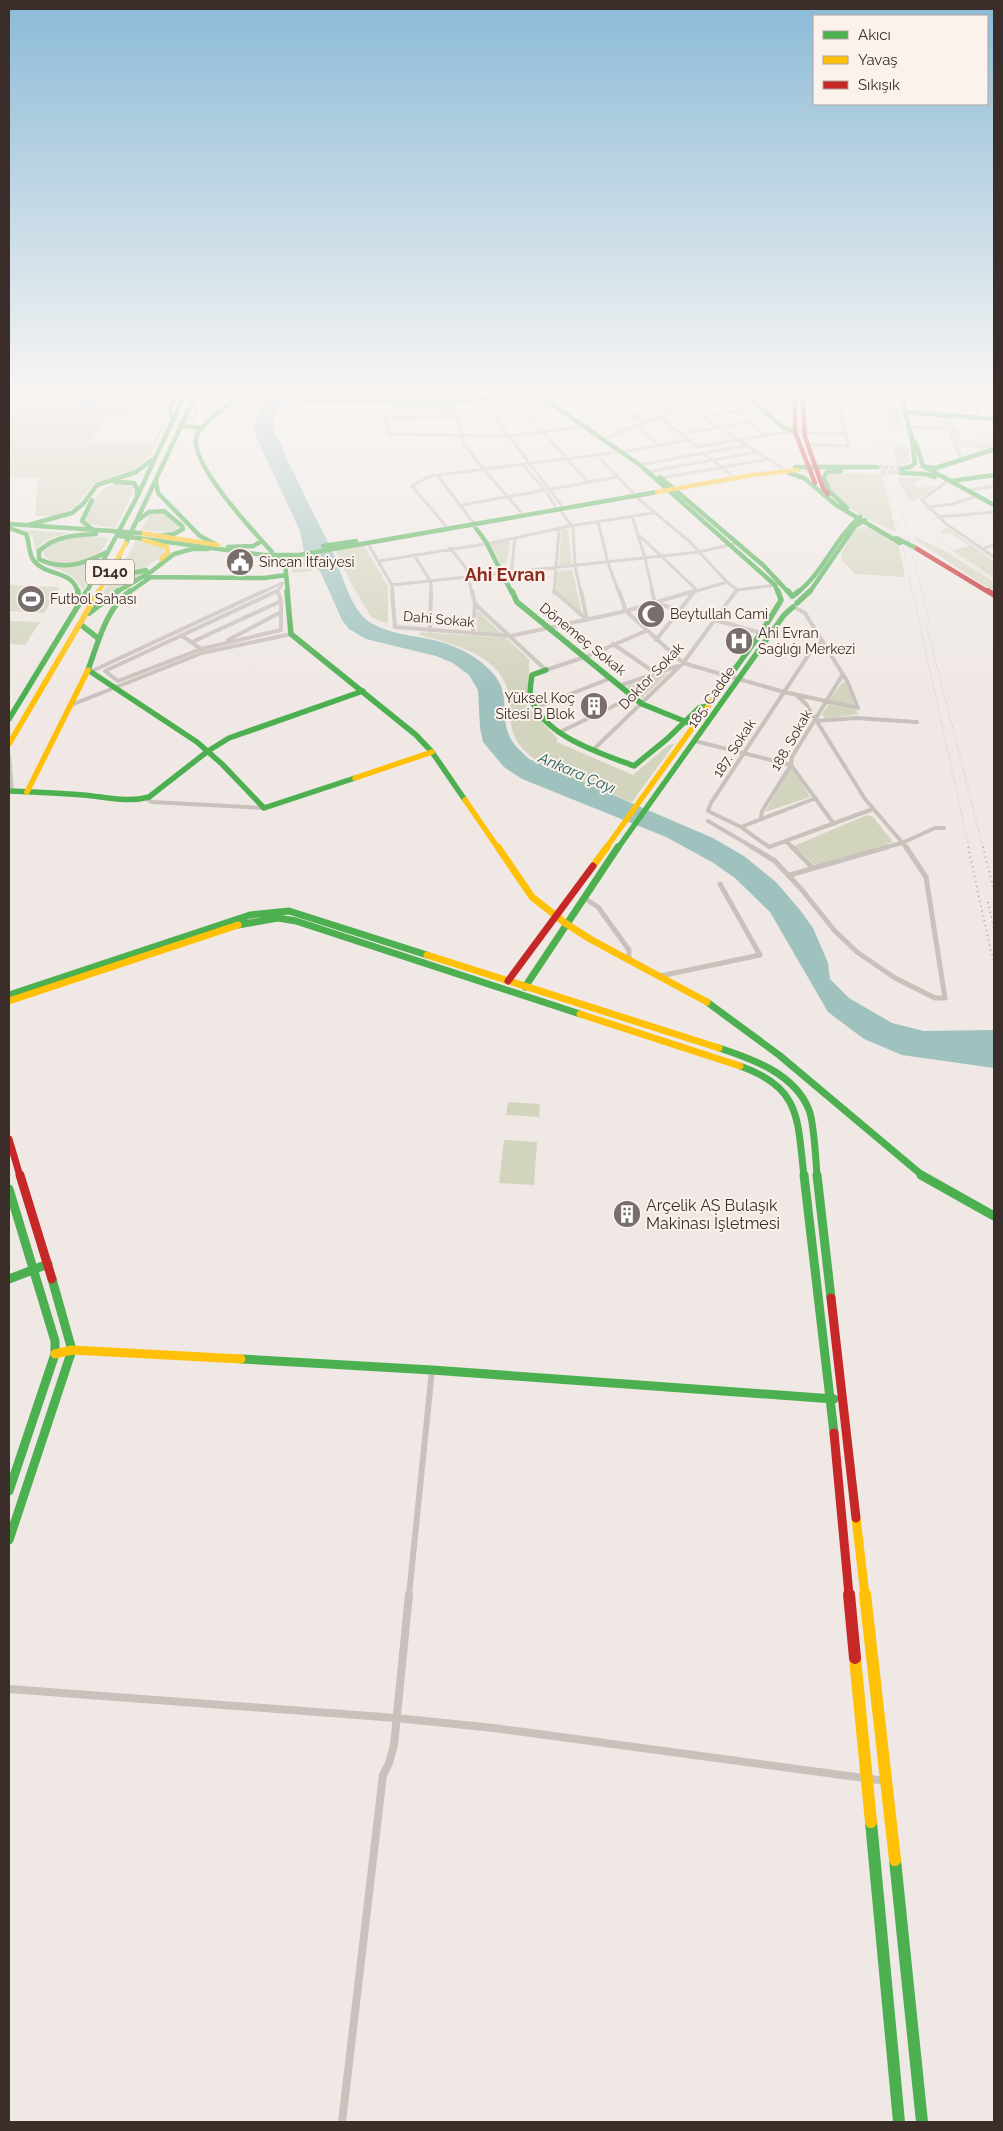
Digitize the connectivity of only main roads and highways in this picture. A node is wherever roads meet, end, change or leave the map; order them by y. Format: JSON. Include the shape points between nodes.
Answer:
{"nodes":[{"id":1,"x":92,"y":491,"type":"edge"},
{"id":2,"x":98,"y":491,"type":"edge"},
{"id":3,"x":137,"y":491,"type":"edge"},
{"id":4,"x":139,"y":491,"type":"edge"},
{"id":5,"x":150,"y":491,"type":"edge"},
{"id":6,"x":158,"y":491,"type":"edge"},
{"id":7,"x":221,"y":491,"type":"edge"},
{"id":8,"x":649,"y":491,"type":"edge"},
{"id":9,"x":674,"y":491,"type":"edge"},
{"id":10,"x":820,"y":491,"type":"edge"},
{"id":11,"x":826,"y":491,"type":"edge"},
{"id":12,"x":829,"y":491,"type":"edge"},
{"id":13,"x":968,"y":491,"type":"edge"},
{"id":14,"x":137,"y":497,"type":"junction"},
{"id":15,"x":994,"y":505,"type":"edge"},
{"id":16,"x":559,"y":507,"type":"junction"},
{"id":17,"x":844,"y":508,"type":"junction"},
{"id":18,"x":862,"y":519,"type":"junction"},
{"id":19,"x":472,"y":522,"type":"junction"},
{"id":20,"x":134,"y":524,"type":"junction"},
{"id":21,"x":28,"y":525,"type":"junction"},
{"id":22,"x":851,"y":526,"type":"junction"},
{"id":23,"x":9,"y":527,"type":"edge"},
{"id":24,"x":874,"y":527,"type":"junction"},
{"id":25,"x":94,"y":532,"type":"junction"},
{"id":26,"x":159,"y":536,"type":"junction"},
{"id":27,"x":140,"y":537,"type":"junction"},
{"id":28,"x":262,"y":540,"type":"junction"},
{"id":29,"x":898,"y":541,"type":"junction"},
{"id":30,"x":735,"y":543,"type":"junction"},
{"id":31,"x":228,"y":546,"type":"junction"},
{"id":32,"x":211,"y":547,"type":"junction"},
{"id":33,"x":334,"y":547,"type":"junction"},
{"id":34,"x":108,"y":552,"type":"junction"},
{"id":35,"x":120,"y":553,"type":"junction"},
{"id":36,"x":299,"y":553,"type":"junction"},
{"id":37,"x":275,"y":554,"type":"junction"},
{"id":38,"x":284,"y":563,"type":"junction"},
{"id":39,"x":142,"y":577,"type":"junction"},
{"id":40,"x":151,"y":577,"type":"junction"},
{"id":41,"x":285,"y":580,"type":"junction"},
{"id":42,"x":994,"y":597,"type":"edge"},
{"id":43,"x":781,"y":601,"type":"junction"},
{"id":44,"x":794,"y":602,"type":"junction"},
{"id":45,"x":75,"y":613,"type":"junction"},
{"id":46,"x":85,"y":616,"type":"junction"},
{"id":47,"x":80,"y":624,"type":"junction"},
{"id":48,"x":99,"y":639,"type":"junction"},
{"id":49,"x":546,"y":670,"type":"road end"},
{"id":50,"x":90,"y":671,"type":"junction"},
{"id":51,"x":105,"y":671,"type":"road end"},
{"id":52,"x":363,"y":691,"type":"junction"},
{"id":53,"x":707,"y":706,"type":"junction"},
{"id":54,"x":9,"y":719,"type":"edge"},
{"id":55,"x":686,"y":722,"type":"junction"},
{"id":56,"x":694,"y":725,"type":"junction"},
{"id":57,"x":9,"y":744,"type":"edge"},
{"id":58,"x":208,"y":751,"type":"junction"},
{"id":59,"x":432,"y":752,"type":"junction"},
{"id":60,"x":11,"y":792,"type":"edge"},
{"id":61,"x":27,"y":792,"type":"junction"},
{"id":62,"x":646,"y":801,"type":"junction"},
{"id":63,"x":556,"y":915,"type":"junction"},
{"id":64,"x":565,"y":923,"type":"junction"},
{"id":65,"x":508,"y":981,"type":"junction"},
{"id":66,"x":525,"y":987,"type":"junction"},
{"id":67,"x":9,"y":995,"type":"edge"},
{"id":68,"x":9,"y":1001,"type":"edge"},
{"id":69,"x":9,"y":1139,"type":"edge"},
{"id":70,"x":9,"y":1189,"type":"edge"},
{"id":71,"x":994,"y":1216,"type":"edge"},
{"id":72,"x":48,"y":1264,"type":"junction"},
{"id":73,"x":32,"y":1270,"type":"junction"},
{"id":74,"x":9,"y":1279,"type":"edge"},
{"id":75,"x":72,"y":1350,"type":"junction"},
{"id":76,"x":55,"y":1354,"type":"junction"},
{"id":77,"x":831,"y":1399,"type":"junction"},
{"id":78,"x":843,"y":1401,"type":"junction"},
{"id":79,"x":9,"y":1490,"type":"edge"},
{"id":80,"x":9,"y":1540,"type":"edge"},
{"id":81,"x":898,"y":2122,"type":"edge"},
{"id":82,"x":922,"y":2122,"type":"edge"}],
"edges":[{"from":1,"to":21,"type":"main road","via":[[72,513]]},
{"from":2,"to":25,"type":"main road","via":[[82,517],[84,524]]},
{"from":3,"to":14,"type":"main road"},
{"from":4,"to":14,"type":"main road","number":"D140"},
{"from":5,"to":20,"type":"main road","number":"D140"},
{"from":6,"to":32,"type":"main road"},
{"from":7,"to":28,"type":"main road"},
{"from":8,"to":16,"type":"main road"},
{"from":9,"to":30,"type":"main road"},
{"from":10,"to":17,"type":"main road"},
{"from":11,"to":17,"type":"main road"},
{"from":12,"to":17,"type":"main road"},
{"from":13,"to":15,"type":"main road"},
{"from":14,"to":34,"type":"main road","number":"D140"},
{"from":16,"to":19,"type":"main road"},
{"from":16,"to":19,"type":"main road"},
{"from":17,"to":18,"type":"main road"},
{"from":17,"to":22,"type":"main road"},
{"from":18,"to":22,"type":"main road"},
{"from":18,"to":24,"type":"main road"},
{"from":18,"to":29,"type":"main road"},
{"from":19,"to":33,"type":"main road"},
{"from":19,"to":33,"type":"main road","via":[[368,544]]},
{"from":19,"to":55,"type":"main road","name":"Dönemeç Sokak","via":[[507,574],[517,602],[632,697]]},
{"from":20,"to":26,"type":"main road","via":[[146,514],[160,511],[169,513],[182,526],[178,533]]},
{"from":20,"to":35,"type":"main road","number":"D140"},
{"from":21,"to":23,"type":"main road"},
{"from":21,"to":25,"type":"main road"},
{"from":22,"to":24,"type":"main road"},
{"from":22,"to":44,"type":"main road","name":"185. Cadde","via":[[808,594]]},
{"from":23,"to":25,"type":"main road"},
{"from":23,"to":45,"type":"main road","via":[[26,534],[32,558],[38,564],[74,581],[80,592]]},
{"from":24,"to":29,"type":"main road"},
{"from":25,"to":27,"type":"main road","bridge":true},
{"from":25,"to":34,"type":"main road","via":[[51,541],[39,551],[39,559],[52,566],[71,566]]},
{"from":26,"to":27,"type":"main road"},
{"from":26,"to":32,"type":"main road"},
{"from":27,"to":32,"type":"main road"},
{"from":27,"to":35,"type":"main road","via":[[164,545],[168,550],[165,556],[144,571],[131,574],[120,571]]},
{"from":28,"to":31,"type":"main road","via":[[253,546]]},
{"from":28,"to":37,"type":"main road"},
{"from":29,"to":42,"type":"main road","bridge":true},
{"from":30,"to":43,"type":"main road","via":[[775,585]]},
{"from":30,"to":44,"type":"main road","via":[[764,566]]},
{"from":31,"to":32,"type":"main road"},
{"from":31,"to":37,"type":"main road"},
{"from":32,"to":37,"type":"main road"},
{"from":32,"to":39,"type":"main road","via":[[183,550]]},
{"from":33,"to":36,"type":"main road"},
{"from":34,"to":45,"type":"main road","number":"D140"},
{"from":35,"to":46,"type":"main road","number":"D140"},
{"from":36,"to":37,"type":"main road"},
{"from":36,"to":38,"type":"main road"},
{"from":37,"to":38,"type":"main road"},
{"from":38,"to":41,"type":"main road"},
{"from":39,"to":40,"type":"main road"},
{"from":39,"to":46,"type":"main road","via":[[108,597]]},
{"from":40,"to":41,"type":"main road"},
{"from":40,"to":48,"type":"main road","via":[[120,599]]},
{"from":41,"to":52,"type":"main road","via":[[291,634]]},
{"from":43,"to":44,"type":"main road","via":[[784,597]]},
{"from":43,"to":44,"type":"main road","via":[[785,607]]},
{"from":43,"to":53,"type":"main road","name":"185. Cadde"},
{"from":44,"to":62,"type":"main road","name":"185. Cadde","via":[[695,741]]},
{"from":45,"to":54,"type":"main road","number":"D140"},
{"from":46,"to":47,"type":"main road","number":"D140"},
{"from":47,"to":48,"type":"main road"},
{"from":47,"to":57,"type":"main road","number":"D140"},
{"from":48,"to":50,"type":"main road"},
{"from":49,"to":55,"type":"main road","via":[[532,675],[530,697],[535,708],[558,733],[634,766]]},
{"from":50,"to":51,"type":"main road"},
{"from":50,"to":58,"type":"main road"},
{"from":50,"to":61,"type":"main road"},
{"from":52,"to":58,"type":"main road","via":[[237,734]]},
{"from":52,"to":59,"type":"main road"},
{"from":53,"to":55,"type":"main road","via":[[699,708]]},
{"from":53,"to":56,"type":"main road","name":"185. Cadde"},
{"from":55,"to":56,"type":"main road","name":"Dönemeç Sokak"},
{"from":56,"to":62,"type":"main road","name":"185. Cadde"},
{"from":58,"to":59,"type":"main road","via":[[264,808]]},
{"from":58,"to":61,"type":"main road","via":[[146,798],[130,801]]},
{"from":59,"to":63,"type":"main road","via":[[516,876],[532,897]]},
{"from":60,"to":61,"type":"main road"},
{"from":62,"to":63,"type":"main road","via":[[622,826]]},
{"from":62,"to":64,"type":"main road","via":[[631,830]]},
{"from":63,"to":64,"type":"main road"},
{"from":63,"to":65,"type":"main road"},
{"from":64,"to":66,"type":"main road"},
{"from":64,"to":71,"type":"main road","via":[[713,1005],[780,1055],[916,1172]]},
{"from":65,"to":66,"type":"main road"},
{"from":65,"to":67,"type":"main road","via":[[306,916],[270,912],[250,914]]},
{"from":66,"to":78,"type":"main road","via":[[764,1064],[781,1073],[803,1097],[810,1111]]},
{"from":68,"to":77,"type":"main road","via":[[248,922],[278,918],[296,920],[757,1072],[776,1082],[789,1096],[797,1116]]},
{"from":69,"to":72,"type":"main road"},
{"from":70,"to":73,"type":"main road"},
{"from":72,"to":73,"type":"main road"},
{"from":72,"to":75,"type":"main road"},
{"from":73,"to":74,"type":"main road"},
{"from":73,"to":76,"type":"main road"},
{"from":75,"to":76,"type":"main road"},
{"from":75,"to":77,"type":"main road","via":[[432,1370]]},
{"from":75,"to":80,"type":"main road"},
{"from":76,"to":79,"type":"main road"},
{"from":77,"to":78,"type":"main road"},
{"from":77,"to":81,"type":"main road"},
{"from":78,"to":82,"type":"main road"}]}
